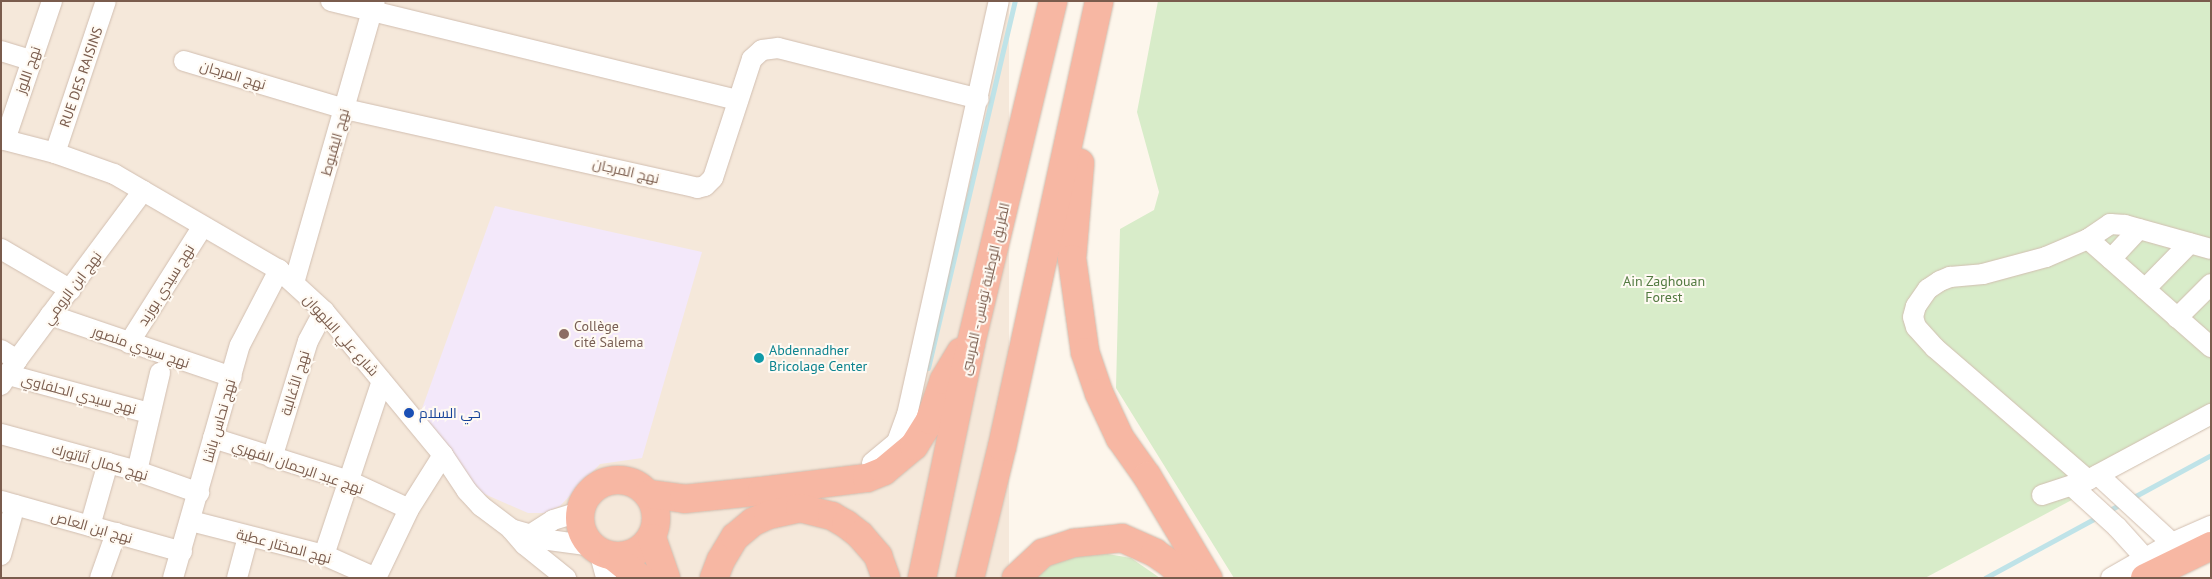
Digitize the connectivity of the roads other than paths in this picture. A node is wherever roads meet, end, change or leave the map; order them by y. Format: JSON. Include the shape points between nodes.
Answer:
{"nodes":[{"id":1,"x":52,"y":1,"type":"edge"},
{"id":2,"x":106,"y":1,"type":"edge"},
{"id":3,"x":331,"y":1,"type":"edge"},
{"id":4,"x":999,"y":1,"type":"edge"},
{"id":5,"x":1054,"y":1,"type":"edge"},
{"id":6,"x":1099,"y":1,"type":"edge"},
{"id":7,"x":373,"y":7,"type":"edge"},
{"id":8,"x":1,"y":51,"type":"edge"},
{"id":9,"x":1086,"y":54,"type":"junction"},
{"id":10,"x":31,"y":60,"type":"junction"},
{"id":11,"x":184,"y":61,"type":"dead end"},
{"id":12,"x":979,"y":99,"type":"junction"},
{"id":13,"x":738,"y":100,"type":"junction"},
{"id":14,"x":345,"y":109,"type":"junction"},
{"id":15,"x":3,"y":140,"type":"edge"},
{"id":16,"x":55,"y":153,"type":"junction"},
{"id":17,"x":144,"y":191,"type":"junction"},
{"id":18,"x":203,"y":226,"type":"junction"},
{"id":19,"x":2139,"y":229,"type":"junction"},
{"id":20,"x":2088,"y":239,"type":"junction"},
{"id":21,"x":2190,"y":243,"type":"junction"},
{"id":22,"x":2211,"y":248,"type":"edge"},
{"id":23,"x":1,"y":249,"type":"edge"},
{"id":24,"x":2111,"y":259,"type":"junction"},
{"id":25,"x":279,"y":270,"type":"junction"},
{"id":26,"x":294,"y":283,"type":"junction"},
{"id":27,"x":2211,"y":284,"type":"edge"},
{"id":28,"x":2145,"y":289,"type":"junction"},
{"id":29,"x":71,"y":290,"type":"junction"},
{"id":30,"x":324,"y":311,"type":"junction"},
{"id":31,"x":50,"y":315,"type":"junction"},
{"id":32,"x":2177,"y":318,"type":"junction"},
{"id":33,"x":129,"y":343,"type":"junction"},
{"id":34,"x":971,"y":343,"type":"junction"},
{"id":35,"x":2211,"y":347,"type":"edge"},
{"id":36,"x":7,"y":367,"type":"edge"},
{"id":37,"x":160,"y":373,"type":"dead end"},
{"id":38,"x":232,"y":376,"type":"junction"},
{"id":39,"x":382,"y":381,"type":"junction"},
{"id":40,"x":149,"y":413,"type":"junction"},
{"id":41,"x":2211,"y":414,"type":"edge"},
{"id":42,"x":1,"y":434,"type":"edge"},
{"id":43,"x":213,"y":438,"type":"junction"},
{"id":44,"x":443,"y":455,"type":"junction"},
{"id":45,"x":272,"y":458,"type":"junction"},
{"id":46,"x":108,"y":463,"type":"junction"},
{"id":47,"x":137,"y":471,"type":"junction"},
{"id":48,"x":349,"y":481,"type":"junction"},
{"id":49,"x":833,"y":482,"type":"junction"},
{"id":50,"x":2093,"y":482,"type":"junction"},
{"id":51,"x":198,"y":492,"type":"junction"},
{"id":52,"x":650,"y":494,"type":"junction"},
{"id":53,"x":2042,"y":495,"type":"dead end"},
{"id":54,"x":8,"y":503,"type":"edge"},
{"id":55,"x":409,"y":509,"type":"junction"},
{"id":56,"x":580,"y":512,"type":"junction"},
{"id":57,"x":191,"y":520,"type":"junction"},
{"id":58,"x":90,"y":526,"type":"junction"},
{"id":59,"x":2211,"y":526,"type":"edge"},
{"id":60,"x":521,"y":532,"type":"junction"},
{"id":61,"x":116,"y":534,"type":"junction"},
{"id":62,"x":248,"y":537,"type":"junction"},
{"id":63,"x":652,"y":538,"type":"junction"},
{"id":64,"x":2172,"y":543,"type":"junction"},
{"id":65,"x":2211,"y":546,"type":"edge"},
{"id":66,"x":182,"y":552,"type":"junction"},
{"id":67,"x":1,"y":555,"type":"edge"},
{"id":68,"x":324,"y":555,"type":"junction"},
{"id":69,"x":603,"y":558,"type":"edge"},
{"id":70,"x":2145,"y":568,"type":"edge"},
{"id":71,"x":879,"y":571,"type":"edge"},
{"id":72,"x":100,"y":578,"type":"edge"},
{"id":73,"x":173,"y":578,"type":"edge"},
{"id":74,"x":237,"y":578,"type":"edge"},
{"id":75,"x":376,"y":578,"type":"edge"},
{"id":76,"x":566,"y":578,"type":"edge"},
{"id":77,"x":640,"y":578,"type":"edge"},
{"id":78,"x":666,"y":578,"type":"edge"},
{"id":79,"x":714,"y":578,"type":"edge"},
{"id":80,"x":922,"y":578,"type":"edge"},
{"id":81,"x":970,"y":578,"type":"edge"},
{"id":82,"x":1016,"y":578,"type":"edge"},
{"id":83,"x":1185,"y":578,"type":"edge"},
{"id":84,"x":1208,"y":578,"type":"edge"},
{"id":85,"x":2111,"y":578,"type":"edge"}],
"edges":[{"from":1,"to":10,"type":"street","name":"نهج اللوز"},
{"from":2,"to":16,"type":"street","name":"RUE DES RAISINS"},
{"from":3,"to":7,"type":"street"},
{"from":4,"to":12,"type":"street"},
{"from":5,"to":34,"type":"highway","name":"الطريق الوطنية تونس - المرسى"},
{"from":6,"to":9,"type":"highway"},
{"from":7,"to":13,"type":"street"},
{"from":7,"to":14,"type":"street","name":"نهج اليقبوط"},
{"from":8,"to":10,"type":"street"},
{"from":9,"to":81,"type":"highway","via":[[1005,437]]},
{"from":9,"to":84,"type":"highway","via":[[1072,259],[1085,352],[1120,438],[1147,476]]},
{"from":10,"to":15,"type":"street","name":"نهج اللوز"},
{"from":11,"to":14,"type":"street","name":"نهج المرجان"},
{"from":12,"to":13,"type":"street","name":"نهج المرجان","via":[[778,48],[762,50],[752,60]]},
{"from":12,"to":49,"type":"street","via":[[902,431],[897,442],[881,457]]},
{"from":13,"to":14,"type":"street","name":"نهج المرجان","via":[[712,178],[705,186],[697,188]]},
{"from":14,"to":26,"type":"street","name":"نهج اليقبوط"},
{"from":15,"to":16,"type":"street","name":"شارع علي البلهوان"},
{"from":16,"to":17,"type":"street","name":"شارع علي البلهوان","via":[[114,174]]},
{"from":17,"to":18,"type":"street","name":"شارع علي البلهوان"},
{"from":17,"to":29,"type":"street","name":"نهج ابن الرومي"},
{"from":18,"to":25,"type":"street","name":"شارع علي البلهوان"},
{"from":18,"to":33,"type":"street","name":"نهج سيدي بوزيد"},
{"from":19,"to":20,"type":"street","via":[[2110,224]]},
{"from":19,"to":21,"type":"street"},
{"from":19,"to":24,"type":"street"},
{"from":20,"to":24,"type":"street"},
{"from":20,"to":50,"type":"street","via":[[2014,267],[1940,281],[1928,289],[1916,306],[1913,317],[1916,327],[1935,348]]},
{"from":21,"to":22,"type":"street"},
{"from":21,"to":28,"type":"street"},
{"from":23,"to":29,"type":"street"},
{"from":24,"to":28,"type":"street"},
{"from":25,"to":26,"type":"street","name":"شارع علي البلهوان"},
{"from":25,"to":38,"type":"street","name":"نهج نحاس باشا","via":[[240,344]]},
{"from":26,"to":30,"type":"street","name":"شارع علي البلهوان"},
{"from":27,"to":32,"type":"street"},
{"from":28,"to":32,"type":"street"},
{"from":29,"to":31,"type":"street","name":"نهج ابن الرومي"},
{"from":30,"to":39,"type":"street","name":"شارع علي البلهوان"},
{"from":30,"to":45,"type":"street","name":"نهج الأغالبة","via":[[308,341]]},
{"from":31,"to":33,"type":"street","name":"نهج سيدي منصور"},
{"from":31,"to":36,"type":"street","name":"نهج ابن الرومي"},
{"from":32,"to":35,"type":"street"},
{"from":33,"to":38,"type":"street","name":"نهج سيدي منصور"},
{"from":34,"to":49,"type":"highway","via":[[944,380],[930,420],[914,446],[884,470],[866,478]]},
{"from":34,"to":80,"type":"highway","name":"الطريق الوطنية تونس - المرسى"},
{"from":36,"to":40,"type":"street","name":"نهج سيدي الحلفاوي"},
{"from":37,"to":40,"type":"street"},
{"from":38,"to":43,"type":"street","name":"نهج نحاس باشا"},
{"from":39,"to":44,"type":"street","name":"شارع علي البلهوان"},
{"from":39,"to":48,"type":"street"},
{"from":40,"to":47,"type":"street"},
{"from":41,"to":50,"type":"street"},
{"from":42,"to":46,"type":"street","name":"نهج كمال أتاتورك"},
{"from":43,"to":45,"type":"street","name":"نهج عبد الرحمان الفهري"},
{"from":43,"to":51,"type":"street","name":"نهج نحاس باشا"},
{"from":44,"to":55,"type":"street"},
{"from":44,"to":60,"type":"street","name":"شارع علي البلهوان","via":[[480,506]]},
{"from":45,"to":48,"type":"street","name":"نهج عبد الرحمان الفهري"},
{"from":46,"to":47,"type":"street","name":"نهج كمال أتاتورك"},
{"from":46,"to":58,"type":"street"},
{"from":47,"to":51,"type":"street","name":"نهج كمال أتاتورك"},
{"from":48,"to":55,"type":"street","name":"نهج عبد الرحمان الفهري"},
{"from":48,"to":68,"type":"street"},
{"from":49,"to":52,"type":"highway","via":[[684,499]]},
{"from":50,"to":53,"type":"street"},
{"from":50,"to":64,"type":"street","via":[[2140,512]]},
{"from":50,"to":70,"type":"street","via":[[2090,501],[2117,527]]},
{"from":51,"to":57,"type":"street","name":"نهج نحاس باشا"},
{"from":52,"to":56,"type":"highway","via":[[631,481],[609,480],[595,486],[585,498]]},
{"from":52,"to":63,"type":"highway","via":[[657,516]]},
{"from":54,"to":58,"type":"street","name":"نهج ابن العاص"},
{"from":54,"to":67,"type":"street"},
{"from":55,"to":75,"type":"street"},
{"from":56,"to":60,"type":"street"},
{"from":56,"to":69,"type":"highway","via":[[584,536]]},
{"from":57,"to":62,"type":"street","name":"نهج المختار عطية"},
{"from":57,"to":66,"type":"street","name":"نهج نحاس باشا"},
{"from":58,"to":61,"type":"street","name":"نهج ابن العاص"},
{"from":59,"to":64,"type":"street"},
{"from":60,"to":69,"type":"street","via":[[572,544]]},
{"from":60,"to":76,"type":"street","via":[[525,545]]},
{"from":61,"to":66,"type":"street","name":"نهج ابن العاص"},
{"from":61,"to":72,"type":"street"},
{"from":62,"to":68,"type":"street","name":"نهج المختار عطية"},
{"from":62,"to":74,"type":"street"},
{"from":63,"to":69,"type":"highway","via":[[642,549],[628,555]]},
{"from":63,"to":78,"type":"highway"},
{"from":64,"to":70,"type":"street"},
{"from":65,"to":70,"type":"highway"},
{"from":66,"to":73,"type":"street","name":"نهج نحاس باشا"},
{"from":68,"to":75,"type":"street","name":"نهج المختار عطية"},
{"from":69,"to":77,"type":"highway"},
{"from":70,"to":85,"type":"street"},
{"from":71,"to":79,"type":"highway","via":[[860,535],[832,516],[800,508],[753,522],[735,537]]},
{"from":82,"to":83,"type":"highway","via":[[1043,554],[1074,542],[1122,538],[1156,553]]}]}
